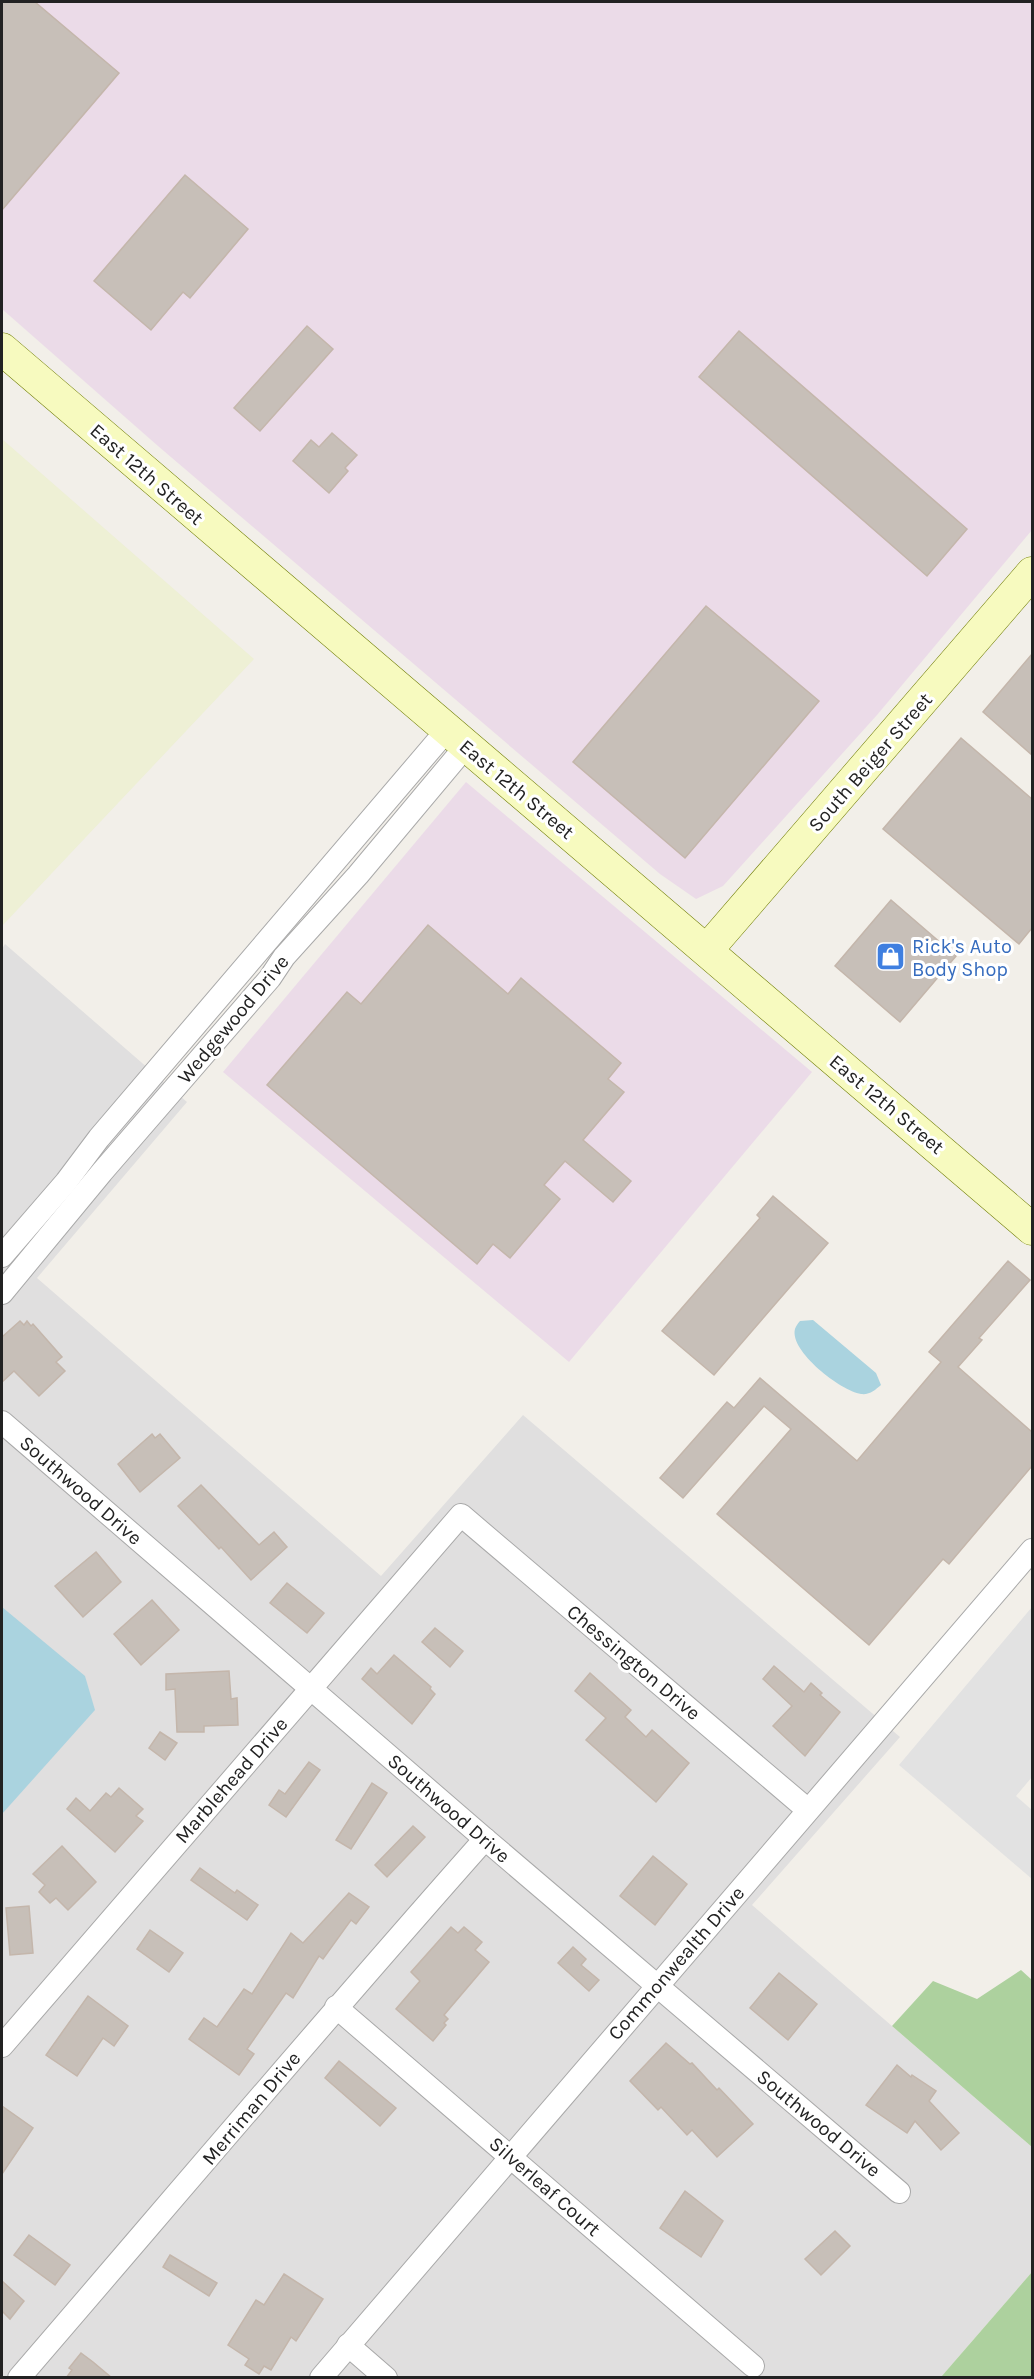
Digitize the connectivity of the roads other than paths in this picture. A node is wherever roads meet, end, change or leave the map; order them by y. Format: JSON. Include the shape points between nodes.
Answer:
{"nodes":[{"id":1,"x":2,"y":349,"type":"edge"},
{"id":2,"x":1032,"y":573,"type":"edge"},
{"id":3,"x":457,"y":738,"type":"junction"},
{"id":4,"x":707,"y":950,"type":"junction"},
{"id":5,"x":1032,"y":1228,"type":"edge"},
{"id":6,"x":2,"y":1256,"type":"edge"},
{"id":7,"x":2,"y":1293,"type":"edge"},
{"id":8,"x":2,"y":1422,"type":"edge"},
{"id":9,"x":461,"y":1515,"type":"joint"},
{"id":10,"x":1032,"y":1550,"type":"edge"},
{"id":11,"x":311,"y":1688,"type":"junction"},
{"id":12,"x":808,"y":1810,"type":"junction"},
{"id":13,"x":484,"y":1839,"type":"junction"},
{"id":14,"x":657,"y":1986,"type":"junction"},
{"id":15,"x":336,"y":2007,"type":"junction"},
{"id":16,"x":3,"y":2041,"type":"edge"},
{"id":17,"x":510,"y":2157,"type":"junction"},
{"id":18,"x":899,"y":2192,"type":"dead end"},
{"id":19,"x":348,"y":2345,"type":"junction"},
{"id":20,"x":2,"y":2366,"type":"edge"},
{"id":21,"x":753,"y":2366,"type":"dead end"},
{"id":22,"x":14,"y":2378,"type":"edge"},
{"id":23,"x":19,"y":2378,"type":"edge"},
{"id":24,"x":321,"y":2378,"type":"edge"},
{"id":25,"x":386,"y":2378,"type":"edge"}],
"edges":[{"from":1,"to":3,"type":"street","name":"East 12th Street"},
{"from":2,"to":4,"type":"street","name":"South Beiger Street"},
{"from":3,"to":4,"type":"street","name":"East 12th Street"},
{"from":3,"to":6,"type":"street","name":"Wedgewood Drive","via":[[99,1138]]},
{"from":3,"to":7,"type":"street","name":"Wedgewood Drive","via":[[358,875],[284,957]]},
{"from":4,"to":5,"type":"street","name":"East 12th Street"},
{"from":8,"to":11,"type":"street","name":"Southwood Drive"},
{"from":9,"to":11,"type":"street","name":"Marblehead Drive"},
{"from":9,"to":12,"type":"street","name":"Chessington Drive"},
{"from":10,"to":12,"type":"street","name":"Commonwealth Drive"},
{"from":11,"to":13,"type":"street","name":"Southwood Drive"},
{"from":11,"to":16,"type":"street","name":"Marblehead Drive"},
{"from":12,"to":14,"type":"street","name":"Commonwealth Drive"},
{"from":13,"to":14,"type":"street","name":"Southwood Drive"},
{"from":13,"to":15,"type":"street","name":"Merriman Drive"},
{"from":14,"to":17,"type":"street","name":"Commonwealth Drive"},
{"from":14,"to":18,"type":"street","name":"Southwood Drive"},
{"from":15,"to":17,"type":"street","name":"Silverleaf Court"},
{"from":15,"to":23,"type":"street","name":"Merriman Drive"},
{"from":17,"to":19,"type":"street","name":"Commonwealth Drive"},
{"from":17,"to":21,"type":"street","name":"Silverleaf Court"},
{"from":19,"to":24,"type":"street","name":"Commonwealth Drive"},
{"from":19,"to":25,"type":"street"},
{"from":20,"to":22,"type":"street"}]}
